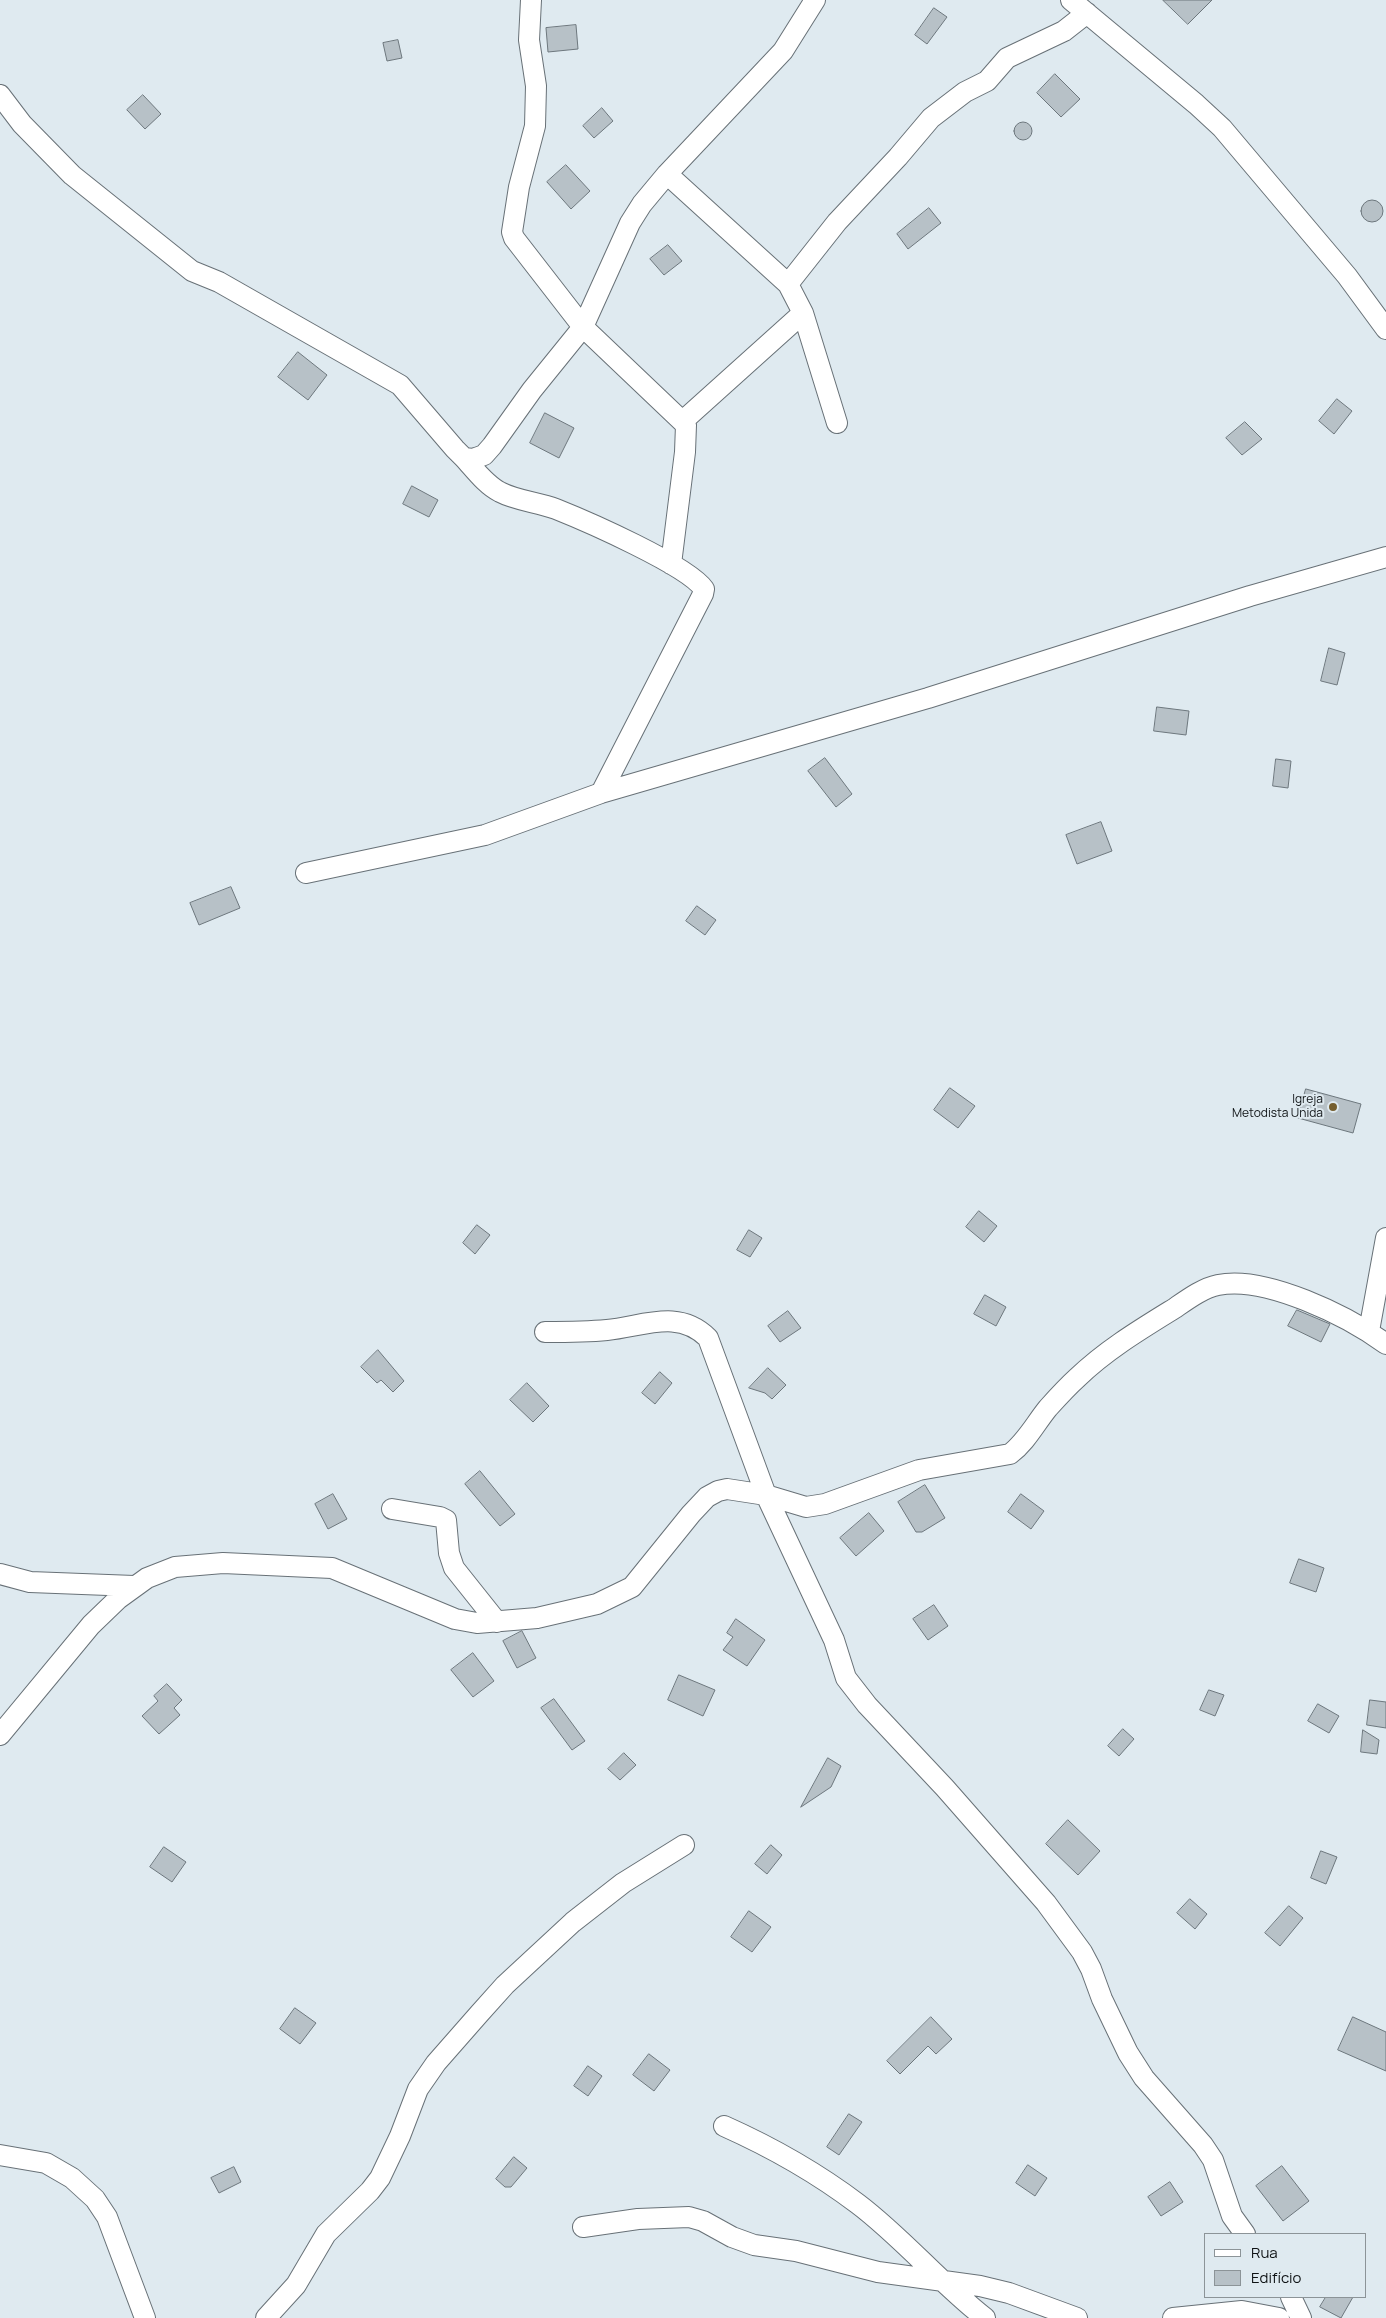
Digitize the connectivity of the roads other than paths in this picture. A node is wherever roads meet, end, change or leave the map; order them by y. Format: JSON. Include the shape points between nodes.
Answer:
{"nodes":[{"id":1,"x":531,"y":0,"type":"edge"},
{"id":2,"x":816,"y":0,"type":"edge"},
{"id":3,"x":1071,"y":0,"type":"edge"},
{"id":4,"x":1087,"y":13,"type":"junction"},
{"id":5,"x":0,"y":95,"type":"edge"},
{"id":6,"x":667,"y":174,"type":"junction"},
{"id":7,"x":788,"y":284,"type":"junction"},
{"id":8,"x":803,"y":314,"type":"junction"},
{"id":9,"x":583,"y":327,"type":"junction"},
{"id":10,"x":1386,"y":329,"type":"edge"},
{"id":11,"x":684,"y":420,"type":"junction"},
{"id":12,"x":837,"y":423,"type":"dead end"},
{"id":13,"x":464,"y":458,"type":"junction"},
{"id":14,"x":1386,"y":557,"type":"edge"},
{"id":15,"x":671,"y":564,"type":"junction"},
{"id":16,"x":601,"y":793,"type":"junction"},
{"id":17,"x":306,"y":873,"type":"dead end"},
{"id":18,"x":1386,"y":1238,"type":"edge"},
{"id":19,"x":1369,"y":1331,"type":"junction"},
{"id":20,"x":545,"y":1332,"type":"dead end"},
{"id":21,"x":1386,"y":1344,"type":"edge"},
{"id":22,"x":766,"y":1495,"type":"junction"},
{"id":23,"x":392,"y":1510,"type":"dead end"},
{"id":24,"x":0,"y":1574,"type":"edge"},
{"id":25,"x":134,"y":1586,"type":"junction"},
{"id":26,"x":497,"y":1622,"type":"junction"},
{"id":27,"x":0,"y":1735,"type":"edge"},
{"id":28,"x":684,"y":1845,"type":"dead end"},
{"id":29,"x":724,"y":2126,"type":"dead end"},
{"id":30,"x":0,"y":2155,"type":"edge"},
{"id":31,"x":583,"y":2226,"type":"dead end"},
{"id":32,"x":1244,"y":2233,"type":"edge"},
{"id":33,"x":940,"y":2281,"type":"junction"},
{"id":34,"x":1291,"y":2298,"type":"edge"},
{"id":35,"x":144,"y":2318,"type":"edge"},
{"id":36,"x":266,"y":2318,"type":"edge"},
{"id":37,"x":985,"y":2318,"type":"edge"},
{"id":38,"x":1077,"y":2318,"type":"edge"},
{"id":39,"x":1173,"y":2318,"type":"edge"},
{"id":40,"x":1279,"y":2318,"type":"edge"},
{"id":41,"x":1301,"y":2318,"type":"edge"}],
"edges":[{"from":1,"to":9,"type":"street","via":[[530,52],[536,86],[535,126],[519,187],[512,232]]},
{"from":2,"to":6,"type":"street","via":[[783,51]]},
{"from":3,"to":4,"type":"street"},
{"from":4,"to":7,"type":"street","via":[[1064,31],[1007,58],[987,81],[965,92],[931,118],[837,222]]},
{"from":4,"to":10,"type":"street","via":[[1222,128],[1347,276]]},
{"from":5,"to":13,"type":"street","via":[[22,124],[72,175],[192,271],[219,282],[400,385]]},
{"from":6,"to":7,"type":"street"},
{"from":6,"to":9,"type":"street","via":[[630,224]]},
{"from":7,"to":8,"type":"street"},
{"from":8,"to":11,"type":"street"},
{"from":8,"to":12,"type":"street"},
{"from":9,"to":11,"type":"street"},
{"from":9,"to":13,"type":"street","via":[[484,455]]},
{"from":11,"to":15,"type":"street","via":[[687,429]]},
{"from":13,"to":15,"type":"street","via":[[498,491],[555,508]]},
{"from":14,"to":16,"type":"street","via":[[1250,596],[928,698]]},
{"from":15,"to":16,"type":"street","via":[[699,582],[704,589],[703,594]]},
{"from":16,"to":17,"type":"street","via":[[485,835]]},
{"from":18,"to":19,"type":"street"},
{"from":19,"to":21,"type":"street"},
{"from":19,"to":22,"type":"street","via":[[1340,1315],[1286,1295],[1245,1283],[1216,1285],[1142,1329],[1085,1371],[1048,1408],[1010,1454],[919,1470],[825,1504],[806,1506]]},
{"from":20,"to":22,"type":"street","via":[[608,1330],[657,1320],[676,1321],[700,1330],[708,1338]]},
{"from":22,"to":26,"type":"street","via":[[727,1489],[707,1497],[643,1576],[616,1597],[572,1612]]},
{"from":22,"to":32,"type":"street","via":[[834,1640],[846,1678],[1065,1928],[1092,1969],[1102,1999],[1128,2053],[1144,2078],[1213,2160],[1232,2216]]},
{"from":23,"to":26,"type":"street","via":[[446,1520],[454,1568]]},
{"from":24,"to":25,"type":"street","via":[[30,1582]]},
{"from":25,"to":26,"type":"street","via":[[175,1567],[197,1564],[307,1566],[339,1571],[455,1619],[477,1624]]},
{"from":25,"to":27,"type":"street","via":[[91,1625]]},
{"from":28,"to":36,"type":"street","via":[[623,1882],[573,1922],[479,2014],[418,2089],[380,2178],[357,2206],[326,2234],[296,2285]]},
{"from":29,"to":33,"type":"street","via":[[759,2142],[859,2205]]},
{"from":30,"to":35,"type":"street","via":[[46,2163],[72,2178],[95,2199],[108,2217]]},
{"from":31,"to":33,"type":"street","via":[[689,2217],[754,2245],[796,2251],[878,2272]]},
{"from":33,"to":37,"type":"street"},
{"from":33,"to":38,"type":"street","via":[[1009,2293]]},
{"from":34,"to":41,"type":"street"},
{"from":39,"to":40,"type":"street","via":[[1242,2311]]}]}
